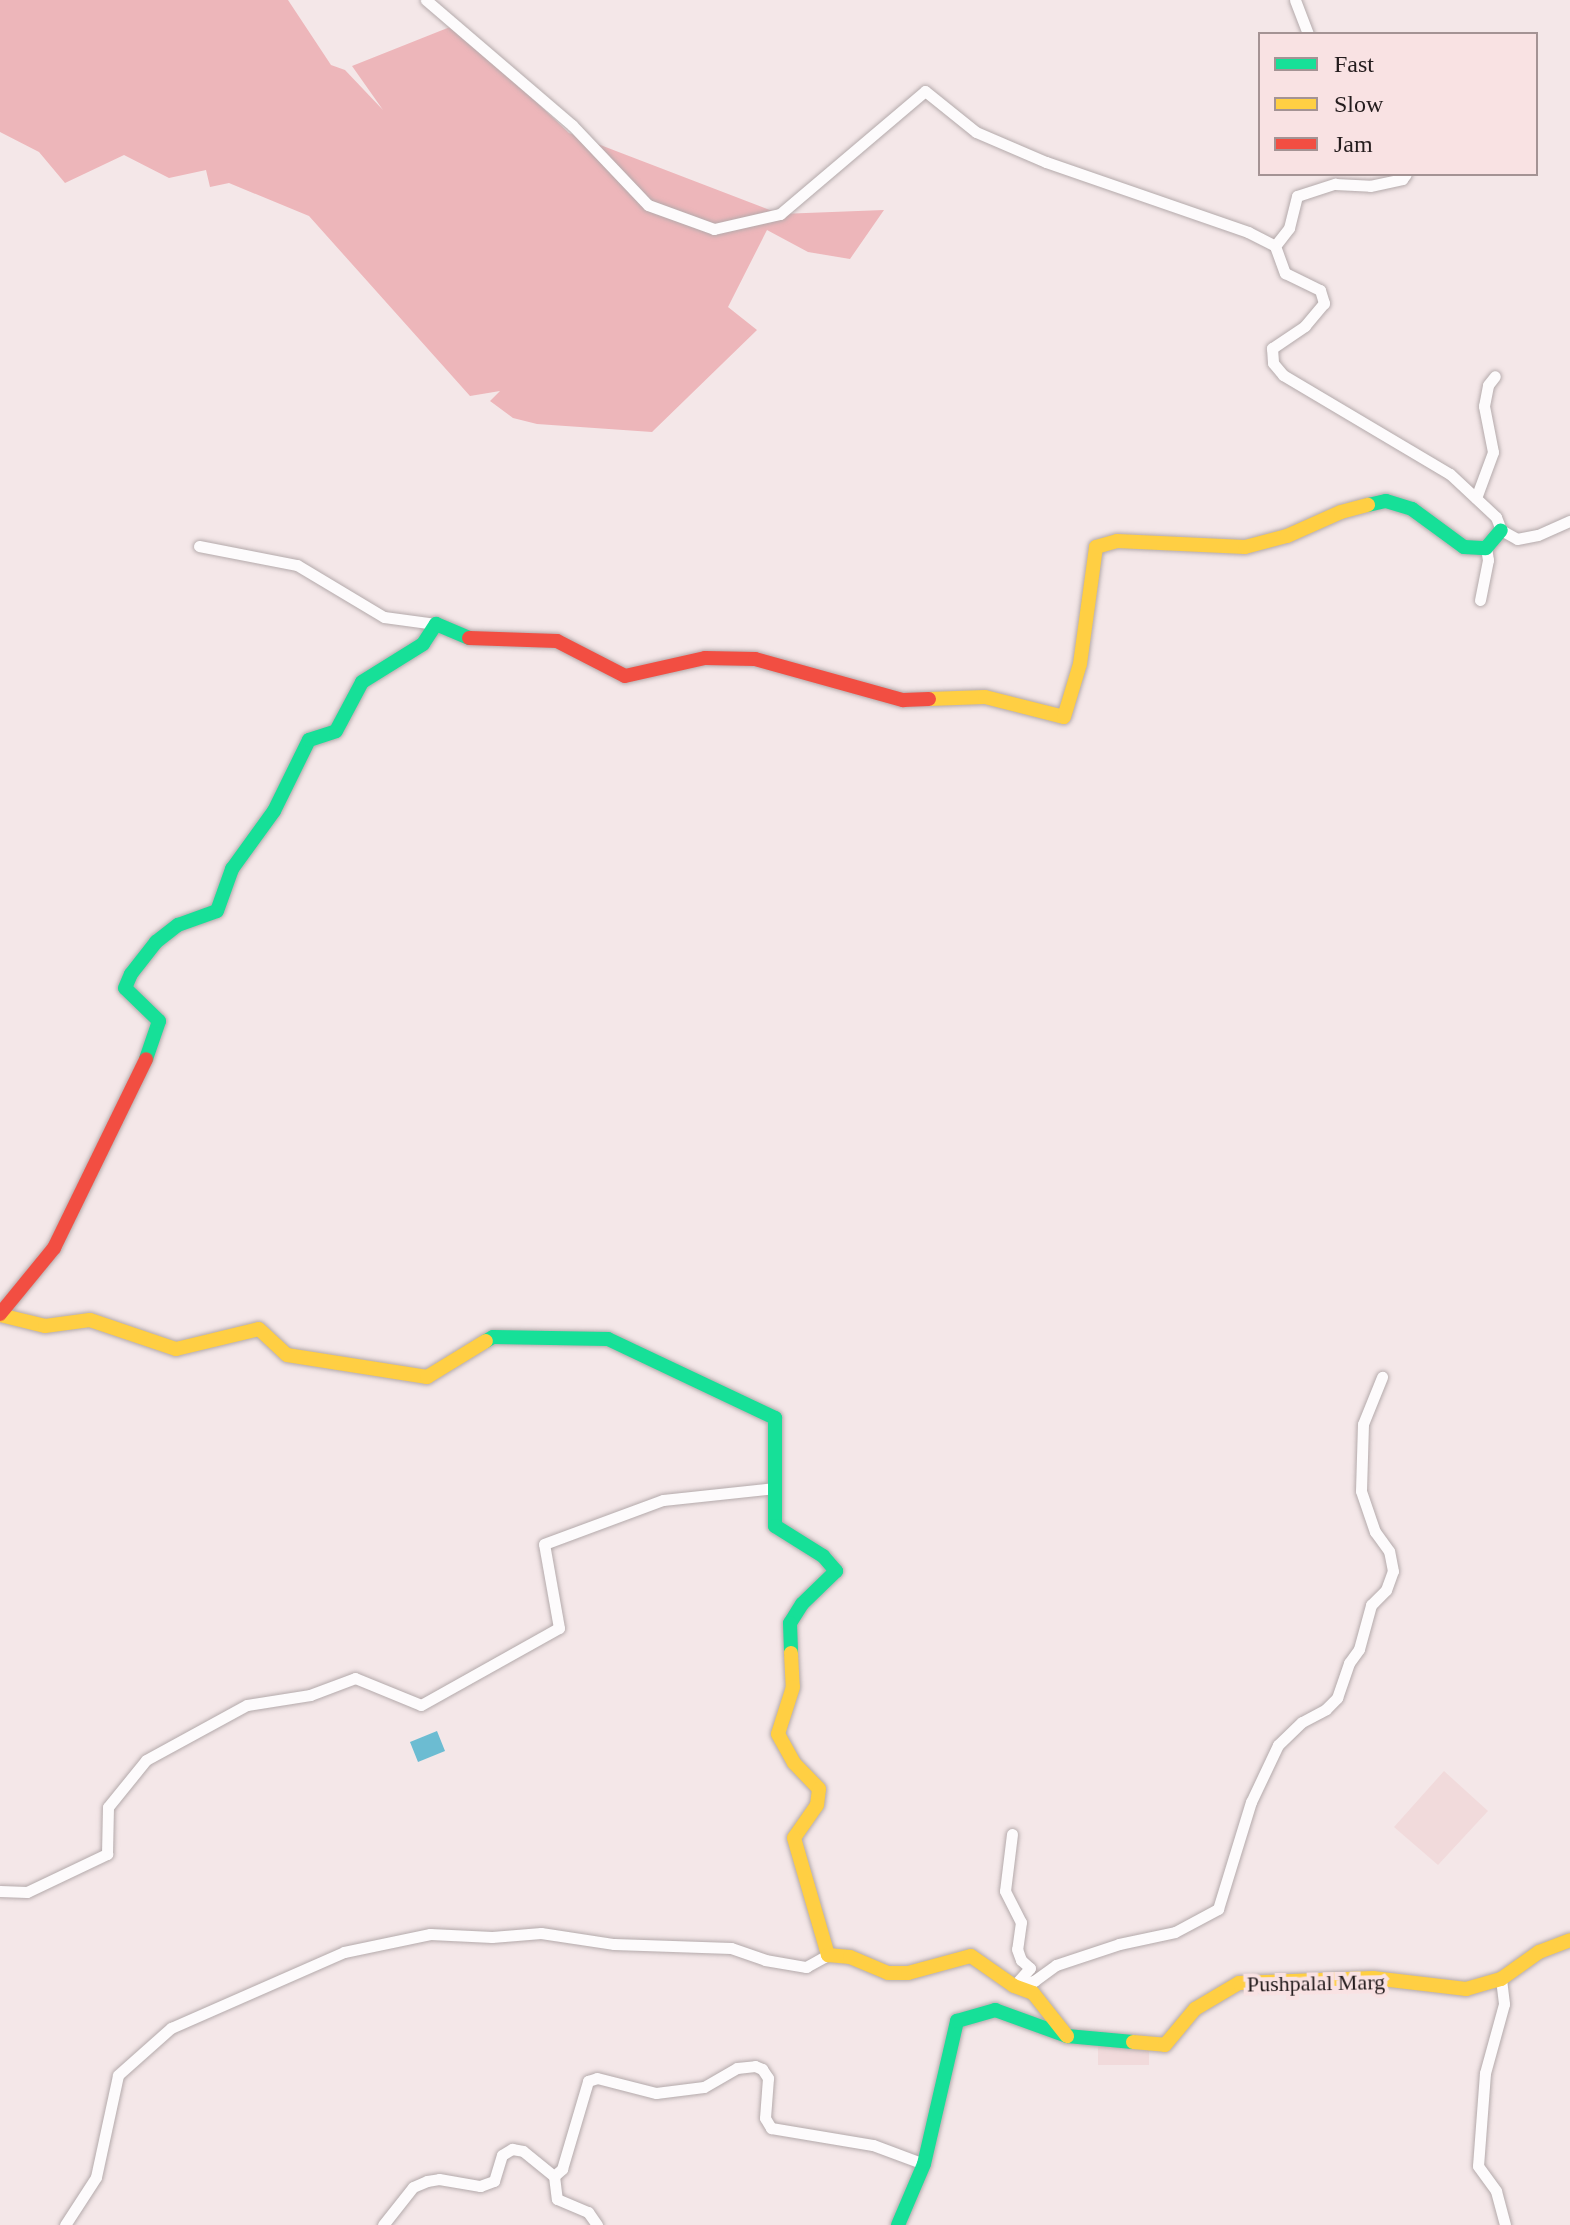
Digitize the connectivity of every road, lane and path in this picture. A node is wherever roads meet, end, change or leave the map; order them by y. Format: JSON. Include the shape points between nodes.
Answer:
{"nodes":[{"id":1,"x":426,"y":0,"type":"edge"},
{"id":2,"x":1295,"y":0,"type":"edge"},
{"id":3,"x":1307,"y":32,"type":"edge"},
{"id":4,"x":1404,"y":176,"type":"edge"},
{"id":5,"x":1275,"y":246,"type":"junction"},
{"id":6,"x":1495,"y":376,"type":"dead end"},
{"id":7,"x":1476,"y":498,"type":"junction"},
{"id":8,"x":1570,"y":521,"type":"edge"},
{"id":9,"x":1501,"y":530,"type":"junction"},
{"id":10,"x":199,"y":546,"type":"dead end"},
{"id":11,"x":1486,"y":548,"type":"junction"},
{"id":12,"x":1480,"y":600,"type":"dead end"},
{"id":13,"x":436,"y":624,"type":"junction"},
{"id":14,"x":0,"y":1314,"type":"edge"},
{"id":15,"x":1382,"y":1377,"type":"dead end"},
{"id":16,"x":775,"y":1488,"type":"junction"},
{"id":17,"x":1012,"y":1834,"type":"dead end"},
{"id":18,"x":0,"y":1891,"type":"edge"},
{"id":19,"x":1570,"y":1940,"type":"edge"},
{"id":20,"x":828,"y":1955,"type":"junction"},
{"id":21,"x":1501,"y":1979,"type":"junction"},
{"id":22,"x":1014,"y":1986,"type":"junction"},
{"id":23,"x":1067,"y":2036,"type":"junction"},
{"id":24,"x":924,"y":2164,"type":"junction"},
{"id":25,"x":554,"y":2176,"type":"junction"},
{"id":26,"x":65,"y":2225,"type":"edge"},
{"id":27,"x":383,"y":2225,"type":"edge"},
{"id":28,"x":597,"y":2225,"type":"edge"},
{"id":29,"x":898,"y":2225,"type":"edge"},
{"id":30,"x":1505,"y":2225,"type":"edge"}],
"edges":[{"from":1,"to":5,"type":"street","via":[[572,125],[648,205],[714,229],[780,214],[925,91],[976,132]]},
{"from":2,"to":3,"type":"street"},
{"from":4,"to":5,"type":"street","via":[[1370,186],[1335,184],[1297,196],[1289,228]]},
{"from":5,"to":7,"type":"street","via":[[1285,273],[1320,290],[1324,303],[1305,326],[1272,348],[1273,363],[1283,375],[1450,474]]},
{"from":6,"to":7,"type":"street","via":[[1484,406],[1493,452]]},
{"from":7,"to":9,"type":"street","via":[[1496,517]]},
{"from":8,"to":9,"type":"street","via":[[1517,539]]},
{"from":9,"to":11,"type":"street"},
{"from":10,"to":13,"type":"street","via":[[297,565],[384,617]]},
{"from":11,"to":12,"type":"street"},
{"from":11,"to":13,"type":"street","via":[[1464,547],[1412,509],[1386,501],[1245,547],[1117,541],[1096,547],[1080,664],[1064,717],[985,697],[903,700],[755,659],[705,658],[625,676],[557,641],[471,639]]},
{"from":13,"to":14,"type":"street","via":[[423,644],[362,682],[336,731],[309,740],[274,811],[232,869],[217,911],[178,925],[156,942],[131,974],[125,988],[159,1021],[142,1072],[54,1248]]},
{"from":14,"to":16,"type":"street","via":[[45,1326],[90,1320],[176,1349],[259,1329],[287,1355],[427,1377],[493,1337],[608,1339],[775,1418]]},
{"from":15,"to":22,"type":"street","via":[[1363,1424],[1361,1491],[1393,1571],[1386,1590],[1371,1605],[1337,1698],[1278,1745],[1251,1802],[1218,1909],[1175,1932],[1056,1965],[1034,1981]]},
{"from":16,"to":18,"type":"street","via":[[663,1500],[544,1544],[559,1628],[421,1705],[355,1678],[310,1695],[247,1705],[146,1760],[108,1807],[107,1854],[27,1892]]},
{"from":16,"to":20,"type":"street","via":[[775,1526],[823,1556],[836,1571],[790,1623],[793,1687],[778,1734],[794,1763],[819,1789],[817,1805],[794,1838]]},
{"from":17,"to":22,"type":"street","via":[[1005,1891],[1021,1922],[1017,1949],[1030,1968]]},
{"from":19,"to":21,"type":"street","name":"Pushpalal Marg","via":[[1539,1952]]},
{"from":20,"to":22,"type":"street","via":[[850,1957],[888,1973],[908,1973],[971,1956]]},
{"from":20,"to":26,"type":"street","via":[[806,1967],[731,1948],[614,1944],[541,1933],[430,1934],[344,1952],[171,2028],[118,2075],[96,2177]]},
{"from":21,"to":23,"type":"street","name":"Pushpalal Marg","via":[[1466,1989],[1373,1978],[1239,1983],[1195,2009],[1165,2045]]},
{"from":21,"to":30,"type":"street","via":[[1504,2004],[1485,2073],[1478,2166],[1496,2191]]},
{"from":22,"to":23,"type":"street","via":[[1033,1993]]},
{"from":23,"to":24,"type":"street","name":"Pushpalal Marg","via":[[995,2010],[957,2021]]},
{"from":24,"to":25,"type":"street","via":[[873,2145],[771,2128],[765,2118],[768,2078],[762,2069],[745,2066],[704,2087],[656,2093],[613,2080],[588,2081],[562,2169]]},
{"from":24,"to":29,"type":"street","name":"Pushpalal Marg"},
{"from":25,"to":27,"type":"street","via":[[523,2151],[512,2149],[502,2155],[494,2181],[480,2186],[439,2179],[413,2187]]},
{"from":25,"to":28,"type":"street","via":[[557,2199],[588,2212]]}]}
